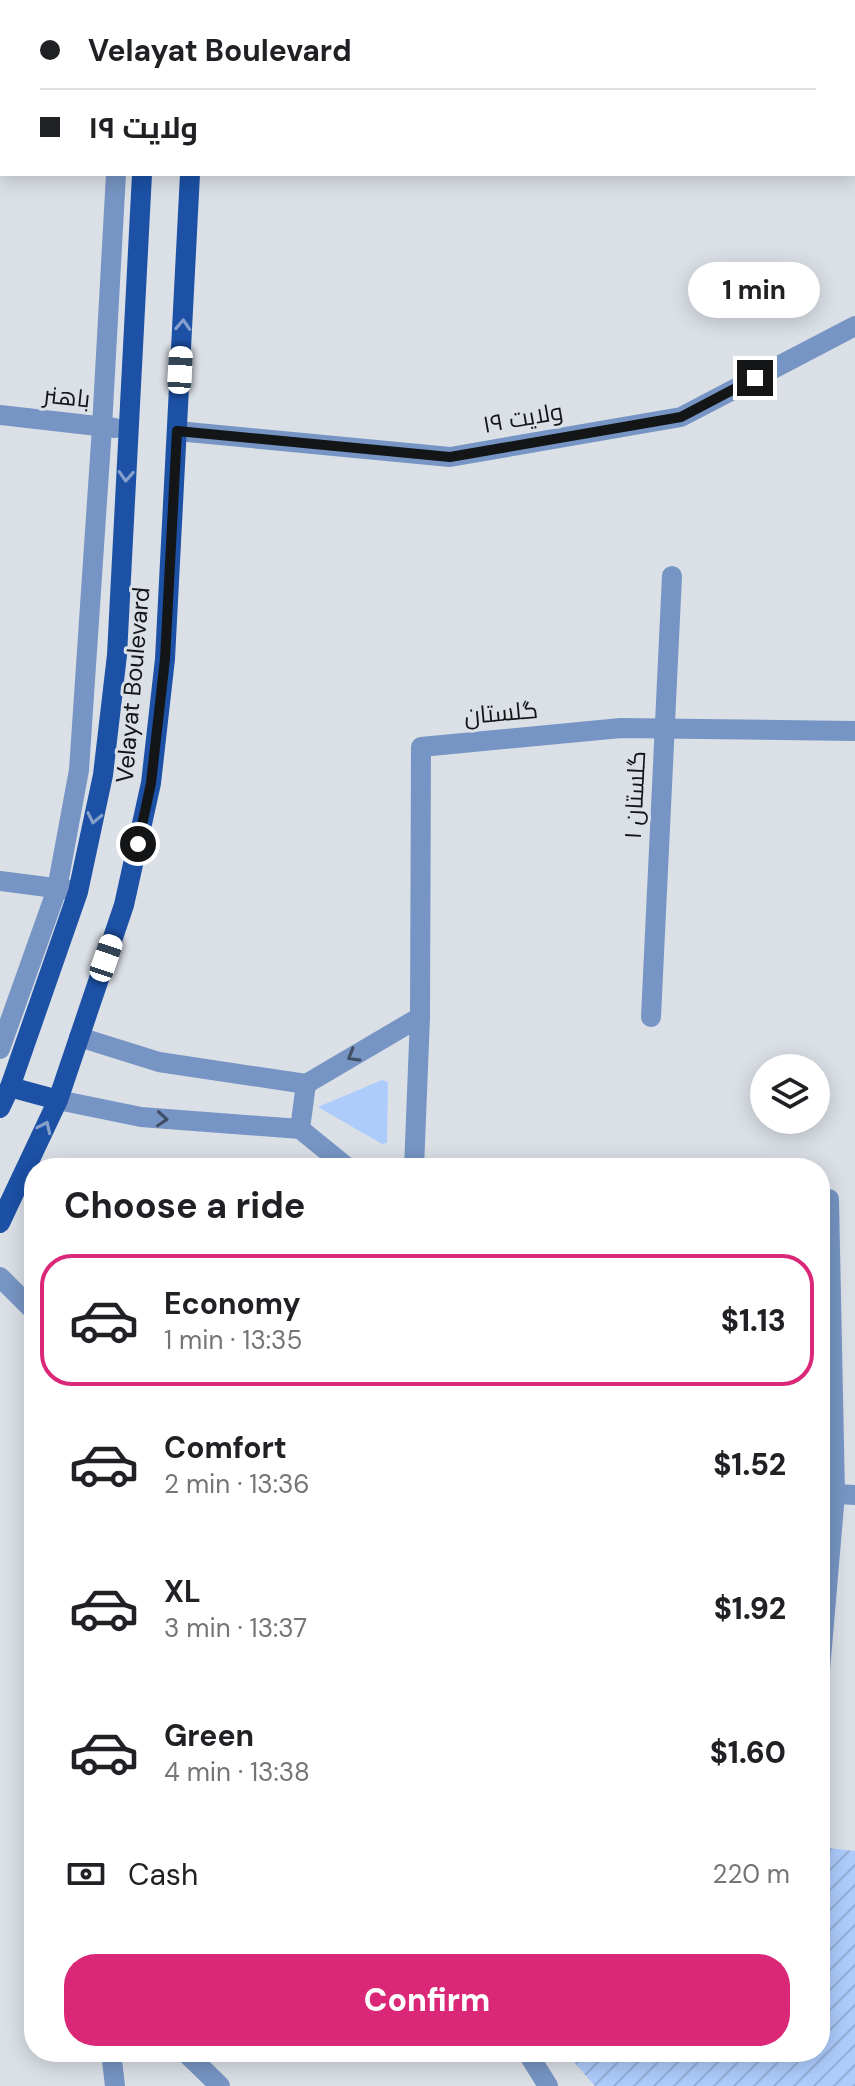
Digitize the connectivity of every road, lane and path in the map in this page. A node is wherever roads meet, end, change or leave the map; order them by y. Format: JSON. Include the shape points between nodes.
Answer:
{"nodes":[{"id":1,"x":116,"y":176,"type":"edge"},
{"id":2,"x":142,"y":176,"type":"edge"},
{"id":3,"x":190,"y":176,"type":"edge"},
{"id":4,"x":855,"y":326,"type":"edge"},
{"id":5,"x":0,"y":415,"type":"edge"},
{"id":6,"x":102,"y":427,"type":"junction"},
{"id":7,"x":129,"y":430,"type":"junction"},
{"id":8,"x":177,"y":431,"type":"junction"},
{"id":9,"x":672,"y":576,"type":"dead end"},
{"id":10,"x":664,"y":728,"type":"junction"},
{"id":11,"x":855,"y":731,"type":"edge"},
{"id":12,"x":0,"y":881,"type":"edge"},
{"id":13,"x":57,"y":889,"type":"junction"},
{"id":14,"x":78,"y":892,"type":"junction"},
{"id":15,"x":420,"y":1017,"type":"junction"},
{"id":16,"x":651,"y":1017,"type":"dead end"},
{"id":17,"x":79,"y":1037,"type":"junction"},
{"id":18,"x":0,"y":1049,"type":"edge"},
{"id":19,"x":306,"y":1084,"type":"junction"},
{"id":20,"x":10,"y":1087,"type":"junction"},
{"id":21,"x":58,"y":1100,"type":"junction"},
{"id":22,"x":0,"y":1108,"type":"edge"},
{"id":23,"x":300,"y":1129,"type":"junction"},
{"id":24,"x":31,"y":1158,"type":"edge"},
{"id":25,"x":336,"y":1158,"type":"edge"},
{"id":26,"x":414,"y":1158,"type":"edge"},
{"id":27,"x":24,"y":1172,"type":"edge"},
{"id":28,"x":0,"y":1223,"type":"edge"},
{"id":29,"x":830,"y":1236,"type":"edge"},
{"id":30,"x":0,"y":1277,"type":"edge"},
{"id":31,"x":24,"y":1301,"type":"edge"},
{"id":32,"x":837,"y":1494,"type":"edge"},
{"id":33,"x":830,"y":1566,"type":"edge"},
{"id":34,"x":112,"y":2062,"type":"edge"},
{"id":35,"x":195,"y":2062,"type":"edge"},
{"id":36,"x":533,"y":2062,"type":"edge"},
{"id":37,"x":115,"y":2086,"type":"edge"},
{"id":38,"x":220,"y":2086,"type":"edge"},
{"id":39,"x":548,"y":2086,"type":"edge"}],
"edges":[{"from":1,"to":6,"type":"street"},
{"from":2,"to":7,"type":"main road","name":"Velayat Boulevard"},
{"from":8,"to":3,"type":"main road","name":"Velayat Boulevard","one_way":true},
{"from":4,"to":8,"type":"street","name":"ولایت ۱۹","via":[[681,417],[450,457]]},
{"from":5,"to":6,"type":"street","name":"باهنر"},
{"from":6,"to":7,"type":"street","name":"باهنر"},
{"from":6,"to":13,"type":"street","via":[[79,770]]},
{"from":7,"to":14,"type":"main road","name":"Velayat Boulevard","one_way":true,"via":[[115,670],[103,775]]},
{"from":8,"to":17,"type":"main road","name":"Velayat Boulevard","via":[[165,659],[151,783],[124,905]]},
{"from":9,"to":10,"type":"street","name":"گلستان ۱"},
{"from":10,"to":11,"type":"street","name":"گلستان"},
{"from":10,"to":15,"type":"street","name":"گلستان","via":[[421,747]]},
{"from":10,"to":16,"type":"street","name":"گلستان ۱"},
{"from":12,"to":13,"type":"street"},
{"from":13,"to":14,"type":"street"},
{"from":13,"to":18,"type":"street"},
{"from":14,"to":20,"type":"main road","name":"Velayat Boulevard"},
{"from":15,"to":19,"type":"street","one_way":true},
{"from":15,"to":26,"type":"street"},
{"from":17,"to":19,"type":"street","via":[[159,1062]]},
{"from":17,"to":21,"type":"main road","name":"Velayat Boulevard"},
{"from":19,"to":23,"type":"street"},
{"from":20,"to":21,"type":"main road"},
{"from":20,"to":22,"type":"main road","name":"Velayat Boulevard"},
{"from":21,"to":23,"type":"street","one_way":true,"via":[[141,1117]]},
{"from":24,"to":21,"type":"main road","name":"Velayat Boulevard","one_way":true},
{"from":23,"to":25,"type":"street"},
{"from":28,"to":27,"type":"main road","name":"Velayat Boulevard","one_way":true},
{"from":29,"to":32,"type":"street"},
{"from":30,"to":31,"type":"street"},
{"from":32,"to":33,"type":"street"},
{"from":34,"to":37,"type":"street"},
{"from":35,"to":38,"type":"street"},
{"from":36,"to":39,"type":"street"}]}
